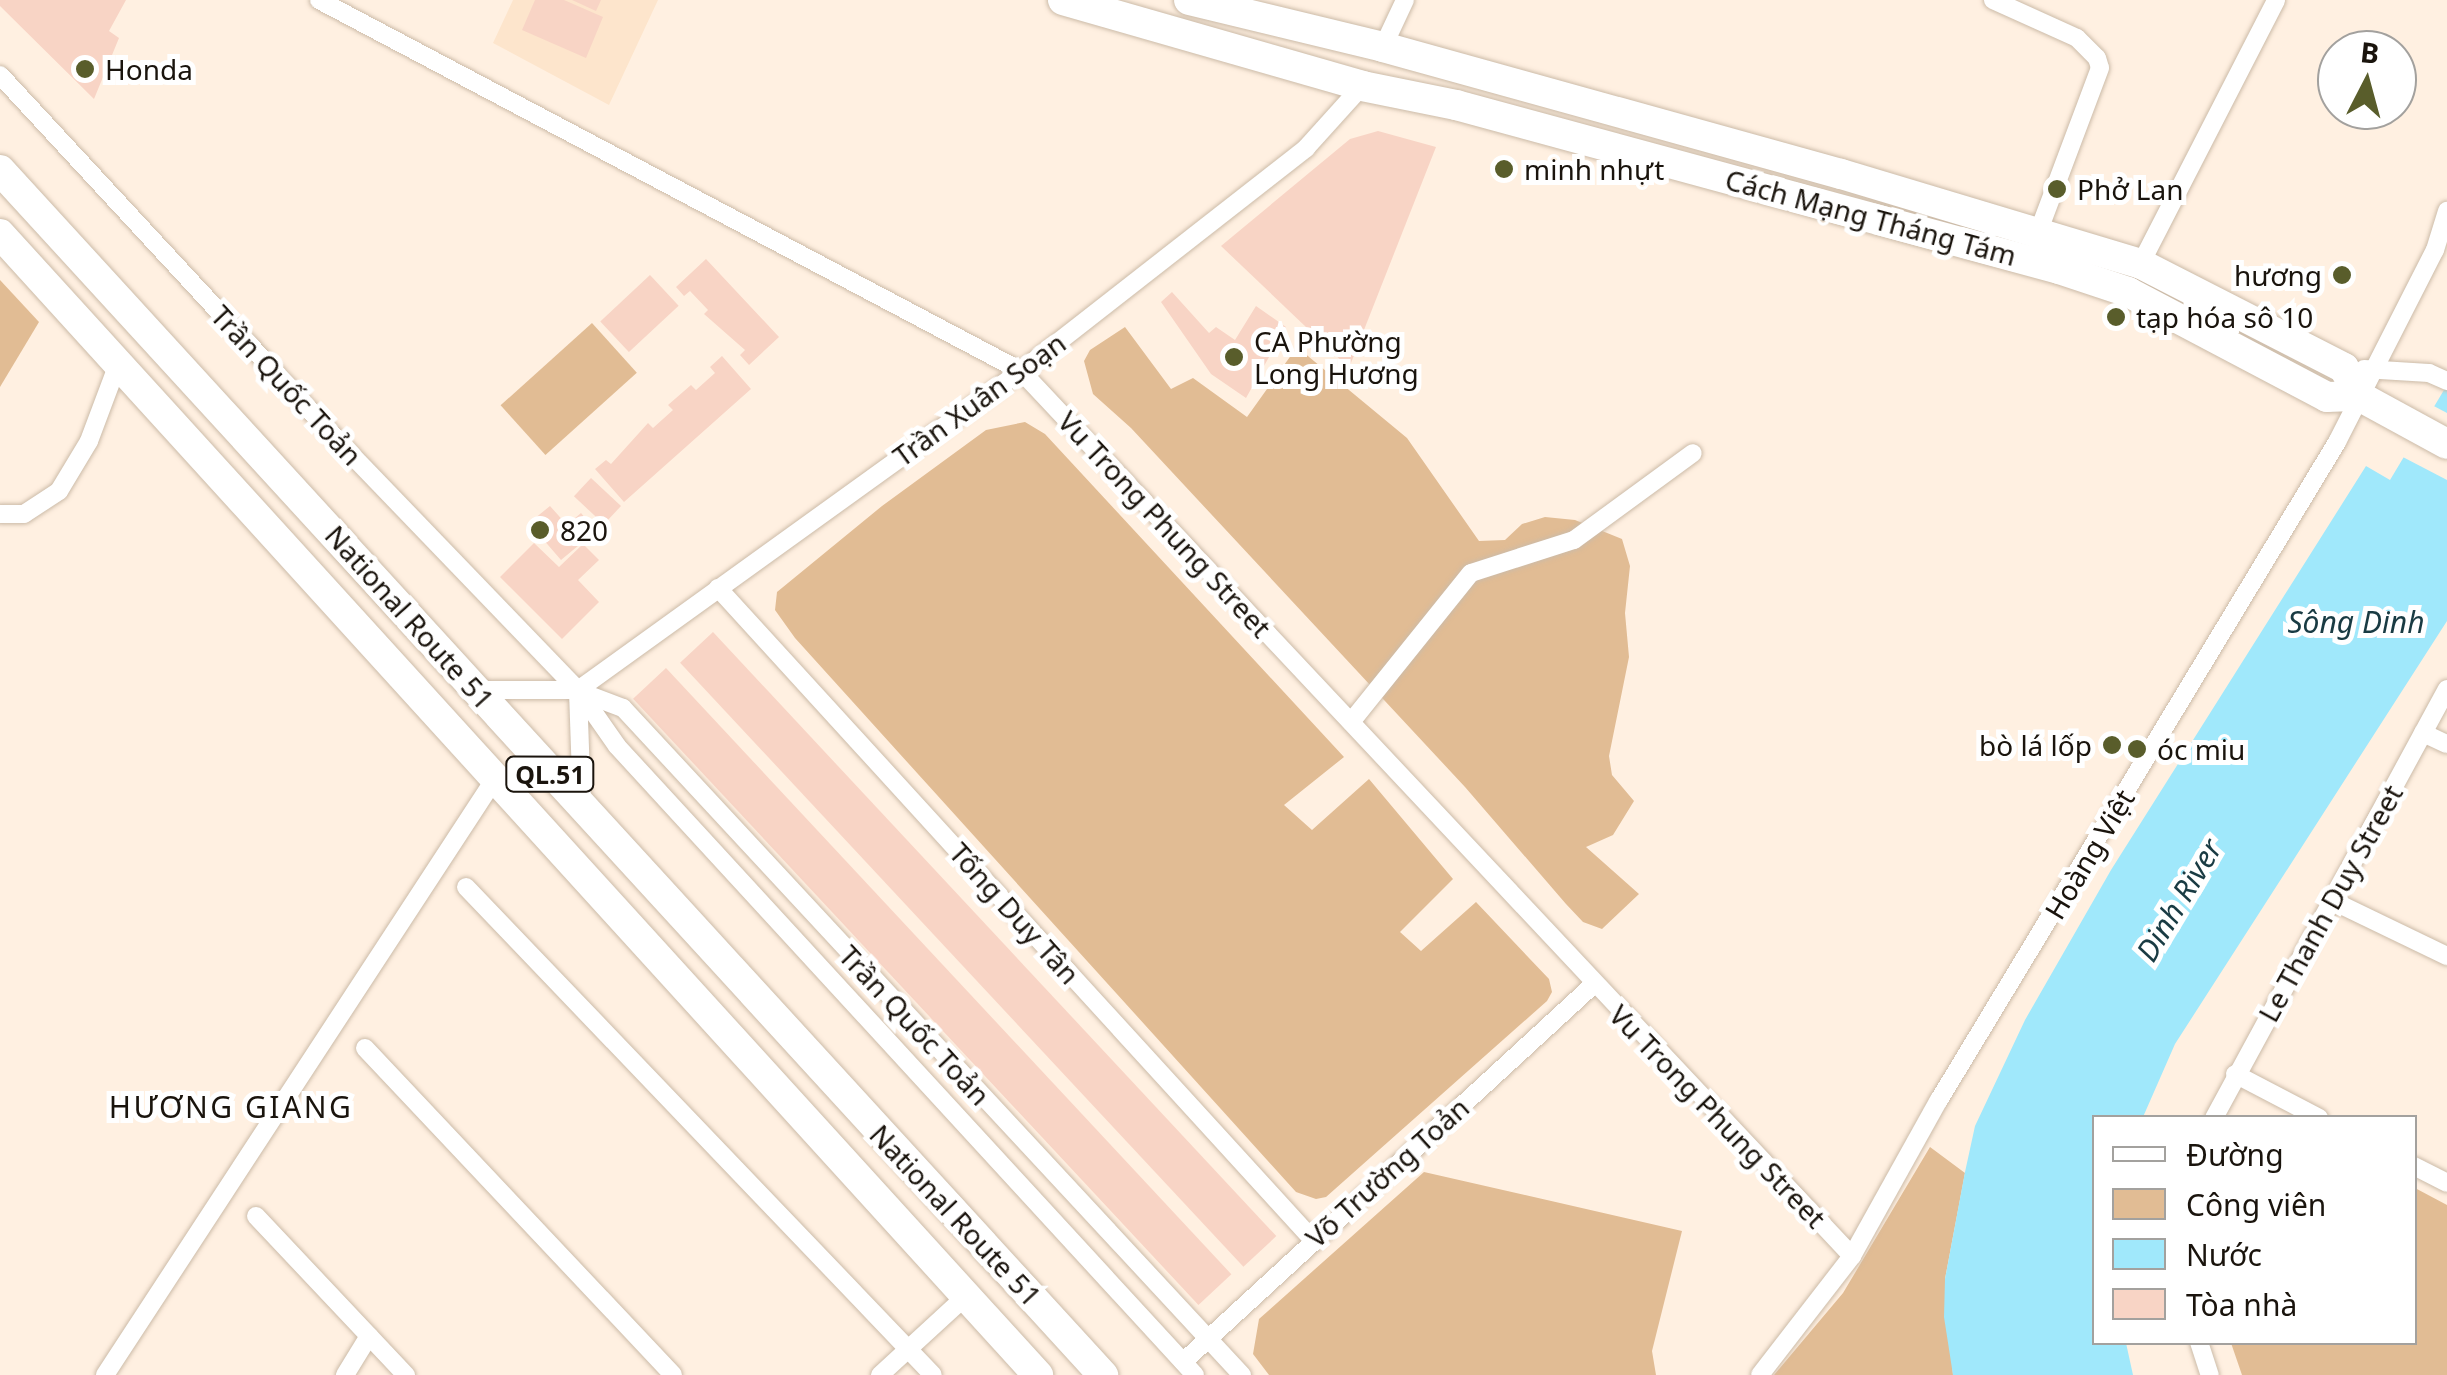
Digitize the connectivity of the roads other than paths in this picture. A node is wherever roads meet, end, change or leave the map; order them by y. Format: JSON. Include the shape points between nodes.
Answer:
{"nodes":[{"id":1,"x":319,"y":0,"type":"edge"},
{"id":2,"x":1063,"y":0,"type":"edge"},
{"id":3,"x":1190,"y":0,"type":"edge"},
{"id":4,"x":1405,"y":0,"type":"edge"},
{"id":5,"x":1994,"y":0,"type":"edge"},
{"id":6,"x":2276,"y":0,"type":"edge"},
{"id":7,"x":1383,"y":47,"type":"junction"},
{"id":8,"x":0,"y":76,"type":"edge"},
{"id":9,"x":1362,"y":86,"type":"junction"},
{"id":10,"x":0,"y":170,"type":"edge"},
{"id":11,"x":2447,"y":211,"type":"edge"},
{"id":12,"x":2040,"y":230,"type":"junction"},
{"id":13,"x":0,"y":234,"type":"edge"},
{"id":14,"x":2141,"y":264,"type":"junction"},
{"id":15,"x":2128,"y":292,"type":"junction"},
{"id":16,"x":120,"y":360,"type":"junction"},
{"id":17,"x":1021,"y":371,"type":"junction"},
{"id":18,"x":2359,"y":378,"type":"junction"},
{"id":19,"x":2447,"y":381,"type":"edge"},
{"id":20,"x":2447,"y":444,"type":"edge"},
{"id":21,"x":1692,"y":452,"type":"dead end"},
{"id":22,"x":0,"y":514,"type":"edge"},
{"id":23,"x":718,"y":588,"type":"junction"},
{"id":24,"x":2447,"y":688,"type":"edge"},
{"id":25,"x":476,"y":690,"type":"junction"},
{"id":26,"x":578,"y":690,"type":"junction"},
{"id":27,"x":1351,"y":722,"type":"junction"},
{"id":28,"x":2424,"y":732,"type":"junction"},
{"id":29,"x":2447,"y":744,"type":"edge"},
{"id":30,"x":496,"y":777,"type":"junction"},
{"id":31,"x":582,"y":810,"type":"junction"},
{"id":32,"x":466,"y":887,"type":"dead end"},
{"id":33,"x":796,"y":897,"type":"junction"},
{"id":34,"x":2332,"y":901,"type":"junction"},
{"id":35,"x":774,"y":918,"type":"junction"},
{"id":36,"x":2447,"y":956,"type":"edge"},
{"id":37,"x":1593,"y":985,"type":"junction"},
{"id":38,"x":365,"y":1048,"type":"dead end"},
{"id":39,"x":2235,"y":1074,"type":"junction"},
{"id":40,"x":2215,"y":1115,"type":"edge"},
{"id":41,"x":2313,"y":1115,"type":"edge"},
{"id":42,"x":1007,"y":1124,"type":"junction"},
{"id":43,"x":985,"y":1148,"type":"junction"},
{"id":44,"x":2417,"y":1168,"type":"edge"},
{"id":45,"x":2447,"y":1183,"type":"edge"},
{"id":46,"x":256,"y":1216,"type":"dead end"},
{"id":47,"x":1312,"y":1239,"type":"junction"},
{"id":48,"x":1852,"y":1256,"type":"junction"},
{"id":49,"x":966,"y":1296,"type":"junction"},
{"id":50,"x":369,"y":1336,"type":"junction"},
{"id":51,"x":1208,"y":1339,"type":"junction"},
{"id":52,"x":2200,"y":1345,"type":"edge"},
{"id":53,"x":908,"y":1349,"type":"junction"},
{"id":54,"x":1189,"y":1369,"type":"edge"},
{"id":55,"x":105,"y":1375,"type":"edge"},
{"id":56,"x":345,"y":1375,"type":"edge"},
{"id":57,"x":406,"y":1375,"type":"edge"},
{"id":58,"x":673,"y":1375,"type":"edge"},
{"id":59,"x":880,"y":1375,"type":"edge"},
{"id":60,"x":933,"y":1375,"type":"edge"},
{"id":61,"x":1038,"y":1375,"type":"edge"},
{"id":62,"x":1103,"y":1375,"type":"edge"},
{"id":63,"x":1242,"y":1375,"type":"edge"},
{"id":64,"x":1760,"y":1375,"type":"edge"},
{"id":65,"x":2210,"y":1375,"type":"edge"}],
"edges":[{"from":1,"to":17,"type":"street","name":"Vu Trong Phung Street"},
{"from":2,"to":9,"type":"main road","name":"Cách Mạng Tháng Tám"},
{"from":3,"to":7,"type":"main road","name":"Cách Mạng Tháng Tám"},
{"from":4,"to":7,"type":"street"},
{"from":5,"to":12,"type":"street","via":[[2077,38],[2100,68]]},
{"from":6,"to":14,"type":"street"},
{"from":7,"to":9,"type":"main road"},
{"from":7,"to":12,"type":"main road","name":"Cách Mạng Tháng Tám"},
{"from":8,"to":26,"type":"street","name":"Trần Quốc Toản"},
{"from":9,"to":15,"type":"main road","name":"Cách Mạng Tháng Tám","via":[[1572,136]]},
{"from":9,"to":17,"type":"street","name":"Trần Xuân Soạn","via":[[1306,148]]},
{"from":10,"to":25,"type":"main road","name":"National Route 51","number":"QL.51"},
{"from":11,"to":18,"type":"street","name":"Hoàng Việt","via":[[2435,250]]},
{"from":12,"to":14,"type":"main road","name":"Cách Mạng Tháng Tám"},
{"from":13,"to":16,"type":"main road","name":"National Route 51","number":"QL.51"},
{"from":14,"to":15,"type":"street"},
{"from":14,"to":18,"type":"main road","name":"Cách Mạng Tháng Tám"},
{"from":15,"to":18,"type":"main road","name":"Cách Mạng Tháng Tám","via":[[2326,397]]},
{"from":16,"to":22,"type":"street","via":[[89,441],[59,491],[24,514]]},
{"from":16,"to":30,"type":"main road","name":"National Route 51","number":"QL.51"},
{"from":17,"to":23,"type":"street","name":"Trần Xuân Soạn"},
{"from":17,"to":27,"type":"street","name":"Vu Trong Phung Street"},
{"from":18,"to":19,"type":"street","name":"Cách Mạng Tháng Tám","via":[[2429,373]]},
{"from":18,"to":20,"type":"main road","name":"Cách Mạng Tháng Tám","via":[[2401,418]]},
{"from":18,"to":48,"type":"street","name":"Hoàng Việt","via":[[2183,702],[1939,1100]]},
{"from":21,"to":27,"type":"street","via":[[1574,540],[1470,574]]},
{"from":23,"to":26,"type":"street","name":"Trần Xuân Soạn"},
{"from":23,"to":47,"type":"street","name":"Tống Duy Tân"},
{"from":24,"to":28,"type":"street","name":"Le Thanh Duy Street"},
{"from":25,"to":26,"type":"street"},
{"from":25,"to":31,"type":"main road","name":"National Route 51","number":"QL.51"},
{"from":26,"to":31,"type":"street"},
{"from":26,"to":33,"type":"street","name":"Trần Quốc Toản","via":[[624,708]]},
{"from":26,"to":35,"type":"street","name":"Trần Quốc Toản","via":[[617,746]]},
{"from":27,"to":37,"type":"street","name":"Vu Trong Phung Street"},
{"from":28,"to":29,"type":"street"},
{"from":28,"to":34,"type":"street","name":"Le Thanh Duy Street"},
{"from":30,"to":49,"type":"main road","name":"National Route 51","number":"QL.51"},
{"from":30,"to":55,"type":"street"},
{"from":31,"to":62,"type":"main road","name":"National Route 51","number":"QL.51"},
{"from":32,"to":53,"type":"street"},
{"from":33,"to":35,"type":"street"},
{"from":33,"to":42,"type":"street","name":"Trần Quốc Toản"},
{"from":34,"to":36,"type":"street"},
{"from":34,"to":39,"type":"street","name":"Le Thanh Duy Street"},
{"from":35,"to":43,"type":"street","name":"Trần Quốc Toản"},
{"from":37,"to":47,"type":"street","name":"Võ Trường Toản"},
{"from":37,"to":48,"type":"street","name":"Vu Trong Phung Street"},
{"from":38,"to":58,"type":"street"},
{"from":39,"to":40,"type":"street","name":"Le Thanh Duy Street"},
{"from":39,"to":41,"type":"street"},
{"from":42,"to":43,"type":"street"},
{"from":42,"to":51,"type":"street","name":"Trần Quốc Toản"},
{"from":43,"to":54,"type":"street","name":"Trần Quốc Toản"},
{"from":44,"to":45,"type":"street"},
{"from":46,"to":50,"type":"street"},
{"from":47,"to":51,"type":"street","name":"Võ Trường Toản"},
{"from":48,"to":64,"type":"street","name":"Hoàng Việt"},
{"from":49,"to":53,"type":"street"},
{"from":49,"to":61,"type":"main road","name":"National Route 51","number":"QL.51"},
{"from":50,"to":56,"type":"street"},
{"from":50,"to":57,"type":"street"},
{"from":51,"to":54,"type":"street","name":"Võ Trường Toản"},
{"from":51,"to":63,"type":"street","name":"Trần Quốc Toản"},
{"from":52,"to":65,"type":"street"},
{"from":53,"to":59,"type":"street"},
{"from":53,"to":60,"type":"street"}]}
